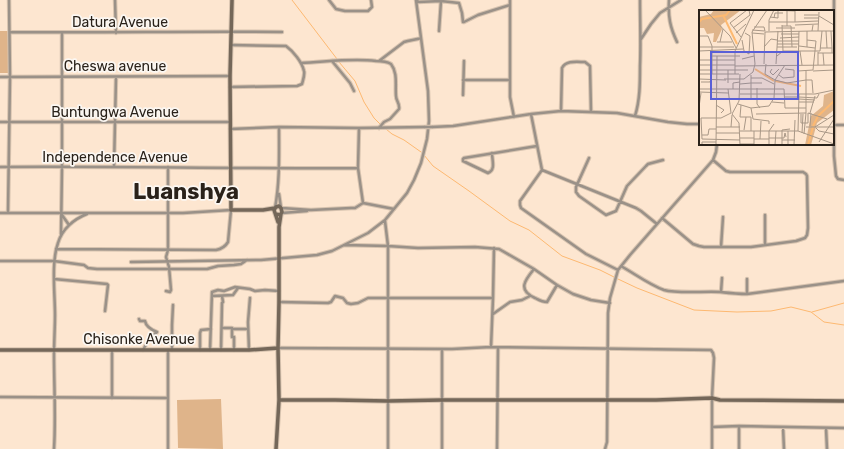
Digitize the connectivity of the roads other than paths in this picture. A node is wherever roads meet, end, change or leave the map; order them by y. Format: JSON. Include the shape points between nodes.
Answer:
{"nodes":[{"id":1,"x":9,"y":0,"type":"edge"},
{"id":2,"x":115,"y":0,"type":"edge"},
{"id":3,"x":232,"y":0,"type":"edge"},
{"id":4,"x":329,"y":0,"type":"edge"},
{"id":5,"x":371,"y":0,"type":"edge"},
{"id":6,"x":416,"y":0,"type":"edge"},
{"id":7,"x":510,"y":0,"type":"edge"},
{"id":8,"x":640,"y":0,"type":"edge"},
{"id":9,"x":669,"y":0,"type":"edge"},
{"id":10,"x":682,"y":0,"type":"edge"},
{"id":11,"x":834,"y":0,"type":"edge"},
{"id":12,"x":441,"y":1,"type":"edge"},
{"id":13,"x":510,"y":5,"type":"junction"},
{"id":14,"x":668,"y":8,"type":"junction"},
{"id":15,"x":438,"y":31,"type":"dead end"},
{"id":16,"x":10,"y":32,"type":"junction"},
{"id":17,"x":62,"y":32,"type":"junction"},
{"id":18,"x":116,"y":32,"type":"junction"},
{"id":19,"x":231,"y":32,"type":"junction"},
{"id":20,"x":282,"y":32,"type":"dead end"},
{"id":21,"x":421,"y":38,"type":"junction"},
{"id":22,"x":641,"y":39,"type":"junction"},
{"id":23,"x":677,"y":42,"type":"dead end"},
{"id":24,"x":230,"y":46,"type":"junction"},
{"id":25,"x":331,"y":61,"type":"junction"},
{"id":26,"x":379,"y":61,"type":"junction"},
{"id":27,"x":464,"y":61,"type":"dead end"},
{"id":28,"x":301,"y":63,"type":"junction"},
{"id":29,"x":63,"y":76,"type":"junction"},
{"id":30,"x":230,"y":76,"type":"junction"},
{"id":31,"x":0,"y":77,"type":"edge"},
{"id":32,"x":10,"y":77,"type":"junction"},
{"id":33,"x":116,"y":77,"type":"junction"},
{"id":34,"x":463,"y":80,"type":"junction"},
{"id":35,"x":510,"y":80,"type":"junction"},
{"id":36,"x":230,"y":88,"type":"junction"},
{"id":37,"x":354,"y":91,"type":"dead end"},
{"id":38,"x":463,"y":95,"type":"dead end"},
{"id":39,"x":561,"y":111,"type":"junction"},
{"id":40,"x":591,"y":112,"type":"junction"},
{"id":41,"x":531,"y":114,"type":"junction"},
{"id":42,"x":635,"y":116,"type":"junction"},
{"id":43,"x":514,"y":117,"type":"junction"},
{"id":44,"x":0,"y":122,"type":"edge"},
{"id":45,"x":10,"y":122,"type":"junction"},
{"id":46,"x":62,"y":122,"type":"junction"},
{"id":47,"x":115,"y":122,"type":"junction"},
{"id":48,"x":231,"y":122,"type":"junction"},
{"id":49,"x":699,"y":124,"type":"edge"},
{"id":50,"x":834,"y":125,"type":"edge"},
{"id":51,"x":844,"y":125,"type":"edge"},
{"id":52,"x":279,"y":127,"type":"junction"},
{"id":53,"x":359,"y":128,"type":"junction"},
{"id":54,"x":379,"y":128,"type":"junction"},
{"id":55,"x":230,"y":129,"type":"junction"},
{"id":56,"x":717,"y":145,"type":"edge"},
{"id":57,"x":537,"y":146,"type":"junction"},
{"id":58,"x":492,"y":153,"type":"junction"},
{"id":59,"x":589,"y":158,"type":"dead end"},
{"id":60,"x":663,"y":160,"type":"dead end"},
{"id":61,"x":713,"y":160,"type":"junction"},
{"id":62,"x":0,"y":167,"type":"edge"},
{"id":63,"x":9,"y":167,"type":"junction"},
{"id":64,"x":62,"y":167,"type":"junction"},
{"id":65,"x":114,"y":167,"type":"junction"},
{"id":66,"x":168,"y":167,"type":"junction"},
{"id":67,"x":230,"y":168,"type":"junction"},
{"id":68,"x":358,"y":168,"type":"junction"},
{"id":69,"x":279,"y":169,"type":"junction"},
{"id":70,"x":542,"y":170,"type":"junction"},
{"id":71,"x":844,"y":180,"type":"edge"},
{"id":72,"x":578,"y":184,"type":"junction"},
{"id":73,"x":278,"y":191,"type":"junction"},
{"id":74,"x":621,"y":202,"type":"junction"},
{"id":75,"x":363,"y":203,"type":"junction"},
{"id":76,"x":275,"y":208,"type":"junction"},
{"id":77,"x":282,"y":208,"type":"junction"},
{"id":78,"x":394,"y":209,"type":"junction"},
{"id":79,"x":231,"y":210,"type":"junction"},
{"id":80,"x":264,"y":210,"type":"junction"},
{"id":81,"x":311,"y":210,"type":"junction"},
{"id":82,"x":0,"y":212,"type":"edge"},
{"id":83,"x":8,"y":212,"type":"junction"},
{"id":84,"x":61,"y":213,"type":"junction"},
{"id":85,"x":91,"y":213,"type":"junction"},
{"id":86,"x":167,"y":213,"type":"junction"},
{"id":87,"x":281,"y":213,"type":"junction"},
{"id":88,"x":275,"y":214,"type":"junction"},
{"id":89,"x":765,"y":215,"type":"dead end"},
{"id":90,"x":723,"y":217,"type":"dead end"},
{"id":91,"x":662,"y":218,"type":"junction"},
{"id":92,"x":385,"y":220,"type":"junction"},
{"id":93,"x":657,"y":224,"type":"junction"},
{"id":94,"x":69,"y":225,"type":"junction"},
{"id":95,"x":279,"y":226,"type":"junction"},
{"id":96,"x":61,"y":235,"type":"junction"},
{"id":97,"x":344,"y":245,"type":"junction"},
{"id":98,"x":765,"y":245,"type":"junction"},
{"id":99,"x":388,"y":246,"type":"junction"},
{"id":100,"x":494,"y":248,"type":"junction"},
{"id":101,"x":721,"y":248,"type":"junction"},
{"id":102,"x":56,"y":249,"type":"junction"},
{"id":103,"x":168,"y":250,"type":"junction"},
{"id":104,"x":279,"y":259,"type":"junction"},
{"id":105,"x":247,"y":260,"type":"junction"},
{"id":106,"x":0,"y":261,"type":"edge"},
{"id":107,"x":54,"y":261,"type":"junction"},
{"id":108,"x":168,"y":261,"type":"junction"},
{"id":109,"x":131,"y":262,"type":"dead end"},
{"id":110,"x":621,"y":266,"type":"junction"},
{"id":111,"x":169,"y":269,"type":"junction"},
{"id":112,"x":534,"y":269,"type":"junction"},
{"id":113,"x":618,"y":270,"type":"junction"},
{"id":114,"x":722,"y":278,"type":"dead end"},
{"id":115,"x":54,"y":279,"type":"junction"},
{"id":116,"x":747,"y":279,"type":"dead end"},
{"id":117,"x":844,"y":281,"type":"edge"},
{"id":118,"x":557,"y":285,"type":"junction"},
{"id":119,"x":238,"y":288,"type":"junction"},
{"id":120,"x":222,"y":291,"type":"junction"},
{"id":121,"x":279,"y":291,"type":"junction"},
{"id":122,"x":166,"y":292,"type":"dead end"},
{"id":123,"x":721,"y":292,"type":"junction"},
{"id":124,"x":747,"y":294,"type":"junction"},
{"id":125,"x":212,"y":296,"type":"junction"},
{"id":126,"x":221,"y":296,"type":"junction"},
{"id":127,"x":530,"y":296,"type":"junction"},
{"id":128,"x":250,"y":298,"type":"dead end"},
{"id":129,"x":388,"y":298,"type":"junction"},
{"id":130,"x":493,"y":298,"type":"junction"},
{"id":131,"x":279,"y":302,"type":"junction"},
{"id":132,"x":610,"y":302,"type":"junction"},
{"id":133,"x":173,"y":305,"type":"dead end"},
{"id":134,"x":105,"y":312,"type":"dead end"},
{"id":135,"x":493,"y":315,"type":"junction"},
{"id":136,"x":139,"y":319,"type":"dead end"},
{"id":137,"x":222,"y":321,"type":"junction"},
{"id":138,"x":211,"y":329,"type":"junction"},
{"id":139,"x":232,"y":329,"type":"junction"},
{"id":140,"x":248,"y":330,"type":"junction"},
{"id":141,"x":491,"y":347,"type":"junction"},
{"id":142,"x":278,"y":348,"type":"junction"},
{"id":143,"x":388,"y":348,"type":"junction"},
{"id":144,"x":498,"y":348,"type":"junction"},
{"id":145,"x":112,"y":349,"type":"junction"},
{"id":146,"x":442,"y":349,"type":"junction"},
{"id":147,"x":608,"y":349,"type":"junction"},
{"id":148,"x":0,"y":350,"type":"edge"},
{"id":149,"x":54,"y":350,"type":"junction"},
{"id":150,"x":144,"y":350,"type":"junction"},
{"id":151,"x":170,"y":350,"type":"junction"},
{"id":152,"x":200,"y":350,"type":"junction"},
{"id":153,"x":210,"y":350,"type":"junction"},
{"id":154,"x":221,"y":350,"type":"junction"},
{"id":155,"x":234,"y":350,"type":"junction"},
{"id":156,"x":249,"y":350,"type":"junction"},
{"id":157,"x":168,"y":393,"type":"junction"},
{"id":158,"x":0,"y":397,"type":"edge"},
{"id":159,"x":54,"y":397,"type":"junction"},
{"id":160,"x":112,"y":398,"type":"junction"},
{"id":161,"x":161,"y":398,"type":"junction"},
{"id":162,"x":168,"y":398,"type":"junction"},
{"id":163,"x":712,"y":398,"type":"junction"},
{"id":164,"x":498,"y":399,"type":"junction"},
{"id":165,"x":607,"y":399,"type":"junction"},
{"id":166,"x":279,"y":400,"type":"junction"},
{"id":167,"x":442,"y":400,"type":"junction"},
{"id":168,"x":388,"y":401,"type":"junction"},
{"id":169,"x":844,"y":401,"type":"edge"},
{"id":170,"x":739,"y":426,"type":"junction"},
{"id":171,"x":712,"y":427,"type":"junction"},
{"id":172,"x":783,"y":427,"type":"junction"},
{"id":173,"x":826,"y":428,"type":"junction"},
{"id":174,"x":844,"y":428,"type":"edge"},
{"id":175,"x":54,"y":449,"type":"edge"},
{"id":176,"x":168,"y":449,"type":"edge"},
{"id":177,"x":276,"y":449,"type":"edge"},
{"id":178,"x":388,"y":449,"type":"edge"},
{"id":179,"x":442,"y":449,"type":"edge"},
{"id":180,"x":497,"y":449,"type":"edge"},
{"id":181,"x":605,"y":449,"type":"edge"},
{"id":182,"x":712,"y":449,"type":"edge"},
{"id":183,"x":739,"y":449,"type":"edge"},
{"id":184,"x":784,"y":449,"type":"edge"},
{"id":185,"x":827,"y":449,"type":"edge"}],
"edges":[{"from":1,"to":16,"type":"street"},
{"from":2,"to":18,"type":"street"},
{"from":3,"to":19,"type":"street"},
{"from":4,"to":5,"type":"street","via":[[336,9],[345,11],[368,11],[372,7]]},
{"from":6,"to":12,"type":"street"},
{"from":6,"to":21,"type":"street"},
{"from":7,"to":13,"type":"street"},
{"from":8,"to":22,"type":"street"},
{"from":9,"to":14,"type":"street"},
{"from":10,"to":14,"type":"street"},
{"from":11,"to":50,"type":"street"},
{"from":12,"to":13,"type":"street","via":[[459,3],[463,22]]},
{"from":12,"to":15,"type":"street"},
{"from":13,"to":35,"type":"street"},
{"from":14,"to":22,"type":"street","via":[[660,13]]},
{"from":14,"to":23,"type":"street","via":[[671,30]]},
{"from":16,"to":17,"type":"street","name":"Datura Avenue"},
{"from":16,"to":32,"type":"street"},
{"from":17,"to":18,"type":"street","name":"Datura Avenue"},
{"from":17,"to":29,"type":"street"},
{"from":18,"to":19,"type":"street","name":"Datura Avenue"},
{"from":19,"to":20,"type":"street","name":"Datura Avenue"},
{"from":19,"to":24,"type":"street"},
{"from":21,"to":26,"type":"street","via":[[404,42]]},
{"from":21,"to":78,"type":"street","via":[[429,103],[427,139],[414,180]]},
{"from":22,"to":42,"type":"street","via":[[640,90]]},
{"from":24,"to":28,"type":"street","via":[[286,46]]},
{"from":24,"to":30,"type":"street"},
{"from":25,"to":26,"type":"street"},
{"from":25,"to":28,"type":"street"},
{"from":25,"to":37,"type":"street"},
{"from":26,"to":54,"type":"street","via":[[390,63],[393,67],[396,74],[396,99],[400,106]]},
{"from":27,"to":34,"type":"street"},
{"from":28,"to":36,"type":"street","via":[[304,76],[300,86]]},
{"from":29,"to":32,"type":"street","name":"Cheswa avenue"},
{"from":29,"to":33,"type":"street","name":"Cheswa avenue"},
{"from":29,"to":46,"type":"street"},
{"from":30,"to":33,"type":"street","name":"Cheswa avenue"},
{"from":30,"to":36,"type":"street"},
{"from":31,"to":32,"type":"street","name":"Cheswa avenue"},
{"from":32,"to":45,"type":"street"},
{"from":33,"to":47,"type":"street"},
{"from":34,"to":35,"type":"street"},
{"from":34,"to":38,"type":"street"},
{"from":35,"to":43,"type":"street"},
{"from":36,"to":48,"type":"street"},
{"from":39,"to":40,"type":"street"},
{"from":39,"to":40,"type":"street","via":[[562,68],[567,62],[585,62],[590,66]]},
{"from":39,"to":41,"type":"street"},
{"from":40,"to":42,"type":"street"},
{"from":41,"to":43,"type":"street"},
{"from":41,"to":57,"type":"street"},
{"from":42,"to":49,"type":"street"},
{"from":43,"to":54,"type":"street","bridge":true,"via":[[453,126]]},
{"from":44,"to":45,"type":"street","name":"Buntungwa Avenue"},
{"from":45,"to":46,"type":"street","name":"Buntungwa Avenue"},
{"from":45,"to":63,"type":"street"},
{"from":46,"to":47,"type":"street","name":"Buntungwa Avenue"},
{"from":46,"to":64,"type":"street"},
{"from":47,"to":48,"type":"street","name":"Buntungwa Avenue"},
{"from":47,"to":65,"type":"street"},
{"from":48,"to":55,"type":"street"},
{"from":50,"to":51,"type":"street"},
{"from":50,"to":71,"type":"street","via":[[836,176]]},
{"from":52,"to":53,"type":"street"},
{"from":52,"to":55,"type":"street"},
{"from":52,"to":69,"type":"street"},
{"from":53,"to":54,"type":"street"},
{"from":53,"to":68,"type":"street"},
{"from":55,"to":67,"type":"street"},
{"from":56,"to":61,"type":"street"},
{"from":57,"to":58,"type":"street"},
{"from":57,"to":70,"type":"street"},
{"from":58,"to":58,"type":"street","via":[[493,167],[490,173],[463,161],[464,158]]},
{"from":59,"to":72,"type":"street"},
{"from":60,"to":74,"type":"street","via":[[646,166],[627,186]]},
{"from":61,"to":91,"type":"street"},
{"from":61,"to":98,"type":"street","via":[[730,172],[806,174],[807,235],[796,241]]},
{"from":62,"to":63,"type":"street","name":"Independence Avenue"},
{"from":63,"to":64,"type":"street","name":"Independence Avenue"},
{"from":63,"to":83,"type":"street"},
{"from":64,"to":65,"type":"street","name":"Independence Avenue"},
{"from":64,"to":84,"type":"street"},
{"from":65,"to":66,"type":"street","name":"Independence Avenue"},
{"from":66,"to":67,"type":"street","name":"Independence Avenue"},
{"from":66,"to":86,"type":"street"},
{"from":67,"to":69,"type":"street","name":"Independence Avenue"},
{"from":67,"to":79,"type":"street"},
{"from":68,"to":69,"type":"street","name":"Independence Avenue"},
{"from":68,"to":75,"type":"street"},
{"from":69,"to":73,"type":"street"},
{"from":70,"to":72,"type":"street"},
{"from":70,"to":113,"type":"street","via":[[520,201],[521,208],[586,254]]},
{"from":72,"to":74,"type":"street"},
{"from":72,"to":74,"type":"street","via":[[576,192],[579,196],[606,215],[616,212]]},
{"from":73,"to":76,"type":"street"},
{"from":73,"to":77,"type":"street"},
{"from":74,"to":93,"type":"street","via":[[641,211]]},
{"from":75,"to":78,"type":"street"},
{"from":75,"to":81,"type":"street","via":[[355,208]]},
{"from":76,"to":77,"type":"street"},
{"from":76,"to":80,"type":"street"},
{"from":76,"to":88,"type":"street"},
{"from":77,"to":81,"type":"street"},
{"from":77,"to":87,"type":"street"},
{"from":78,"to":92,"type":"street"},
{"from":79,"to":80,"type":"street"},
{"from":79,"to":86,"type":"street"},
{"from":79,"to":103,"type":"street","via":[[228,242],[224,248]]},
{"from":80,"to":88,"type":"street"},
{"from":81,"to":87,"type":"street"},
{"from":82,"to":83,"type":"street"},
{"from":83,"to":84,"type":"street"},
{"from":84,"to":85,"type":"street"},
{"from":84,"to":94,"type":"street"},
{"from":84,"to":96,"type":"street"},
{"from":85,"to":86,"type":"street"},
{"from":85,"to":94,"type":"street","via":[[77,218]]},
{"from":86,"to":103,"type":"street"},
{"from":87,"to":88,"type":"street"},
{"from":87,"to":95,"type":"street"},
{"from":88,"to":95,"type":"street"},
{"from":89,"to":98,"type":"street"},
{"from":90,"to":101,"type":"street"},
{"from":91,"to":93,"type":"street"},
{"from":91,"to":101,"type":"street","via":[[693,244]]},
{"from":92,"to":97,"type":"street","via":[[368,233]]},
{"from":92,"to":99,"type":"street"},
{"from":93,"to":110,"type":"street"},
{"from":94,"to":96,"type":"street"},
{"from":95,"to":104,"type":"street"},
{"from":96,"to":102,"type":"street"},
{"from":97,"to":99,"type":"street"},
{"from":97,"to":104,"type":"street","via":[[332,252]]},
{"from":98,"to":101,"type":"street"},
{"from":99,"to":100,"type":"street"},
{"from":99,"to":129,"type":"street"},
{"from":100,"to":112,"type":"street"},
{"from":100,"to":130,"type":"street"},
{"from":102,"to":103,"type":"street"},
{"from":102,"to":107,"type":"street"},
{"from":103,"to":108,"type":"street"},
{"from":104,"to":105,"type":"street"},
{"from":104,"to":121,"type":"street"},
{"from":105,"to":108,"type":"street"},
{"from":105,"to":111,"type":"street","via":[[241,264],[207,269]]},
{"from":106,"to":107,"type":"street"},
{"from":107,"to":111,"type":"street","via":[[92,269]]},
{"from":107,"to":115,"type":"street"},
{"from":108,"to":109,"type":"street"},
{"from":108,"to":111,"type":"street"},
{"from":110,"to":113,"type":"street"},
{"from":110,"to":123,"type":"street","via":[[666,290]]},
{"from":111,"to":122,"type":"street","via":[[171,290]]},
{"from":112,"to":118,"type":"street"},
{"from":112,"to":127,"type":"street","via":[[525,280],[525,290]]},
{"from":113,"to":132,"type":"street"},
{"from":114,"to":123,"type":"street"},
{"from":115,"to":134,"type":"street","via":[[107,284]]},
{"from":115,"to":149,"type":"street"},
{"from":116,"to":124,"type":"street"},
{"from":117,"to":124,"type":"street"},
{"from":118,"to":127,"type":"street","via":[[547,302]]},
{"from":118,"to":132,"type":"street","via":[[590,300]]},
{"from":119,"to":120,"type":"street"},
{"from":119,"to":121,"type":"street"},
{"from":119,"to":126,"type":"street","via":[[233,295]]},
{"from":120,"to":125,"type":"street","via":[[212,292]]},
{"from":120,"to":126,"type":"street"},
{"from":121,"to":131,"type":"street"},
{"from":123,"to":124,"type":"street"},
{"from":125,"to":126,"type":"street"},
{"from":125,"to":138,"type":"street"},
{"from":126,"to":137,"type":"street"},
{"from":127,"to":135,"type":"street","via":[[510,302]]},
{"from":128,"to":140,"type":"street"},
{"from":129,"to":130,"type":"street"},
{"from":129,"to":131,"type":"street","via":[[368,298],[352,304],[335,296],[331,302]]},
{"from":129,"to":143,"type":"street"},
{"from":130,"to":135,"type":"street"},
{"from":131,"to":142,"type":"street"},
{"from":132,"to":147,"type":"street"},
{"from":133,"to":151,"type":"street"},
{"from":135,"to":141,"type":"street"},
{"from":136,"to":150,"type":"street","via":[[157,332],[149,339]]},
{"from":137,"to":139,"type":"street","via":[[222,328]]},
{"from":137,"to":154,"type":"street"},
{"from":138,"to":152,"type":"street","via":[[200,330]]},
{"from":138,"to":153,"type":"street"},
{"from":139,"to":140,"type":"street"},
{"from":139,"to":155,"type":"street"},
{"from":140,"to":156,"type":"street"},
{"from":141,"to":144,"type":"street"},
{"from":141,"to":146,"type":"street"},
{"from":142,"to":143,"type":"street"},
{"from":142,"to":156,"type":"street","name":"Chisonke Avenue"},
{"from":142,"to":166,"type":"street"},
{"from":143,"to":146,"type":"street"},
{"from":143,"to":168,"type":"street"},
{"from":144,"to":147,"type":"street"},
{"from":144,"to":164,"type":"street"},
{"from":145,"to":149,"type":"street","name":"Chisonke Avenue"},
{"from":145,"to":150,"type":"street","name":"Chisonke Avenue"},
{"from":145,"to":160,"type":"street"},
{"from":146,"to":167,"type":"street"},
{"from":147,"to":163,"type":"street","via":[[711,350],[714,358]]},
{"from":147,"to":165,"type":"street"},
{"from":148,"to":149,"type":"street","name":"Chisonke Avenue"},
{"from":149,"to":159,"type":"street"},
{"from":150,"to":151,"type":"street","name":"Chisonke Avenue"},
{"from":151,"to":152,"type":"street","name":"Chisonke Avenue"},
{"from":151,"to":157,"type":"street"},
{"from":152,"to":153,"type":"street","name":"Chisonke Avenue"},
{"from":153,"to":154,"type":"street","name":"Chisonke Avenue"},
{"from":154,"to":155,"type":"street","name":"Chisonke Avenue"},
{"from":155,"to":156,"type":"street","name":"Chisonke Avenue"},
{"from":157,"to":161,"type":"street"},
{"from":157,"to":162,"type":"street"},
{"from":158,"to":159,"type":"street"},
{"from":159,"to":160,"type":"street"},
{"from":159,"to":175,"type":"street"},
{"from":160,"to":161,"type":"street"},
{"from":161,"to":162,"type":"street"},
{"from":162,"to":176,"type":"street"},
{"from":163,"to":165,"type":"street"},
{"from":163,"to":169,"type":"street"},
{"from":163,"to":171,"type":"street"},
{"from":164,"to":165,"type":"street"},
{"from":164,"to":167,"type":"street"},
{"from":164,"to":180,"type":"street"},
{"from":165,"to":181,"type":"street"},
{"from":166,"to":168,"type":"street"},
{"from":166,"to":177,"type":"street"},
{"from":167,"to":168,"type":"street"},
{"from":167,"to":179,"type":"street"},
{"from":168,"to":178,"type":"street"},
{"from":170,"to":171,"type":"street"},
{"from":170,"to":172,"type":"street"},
{"from":170,"to":183,"type":"street"},
{"from":171,"to":182,"type":"street"},
{"from":172,"to":173,"type":"street"},
{"from":172,"to":184,"type":"street"},
{"from":173,"to":174,"type":"street"},
{"from":173,"to":185,"type":"street"}]}
